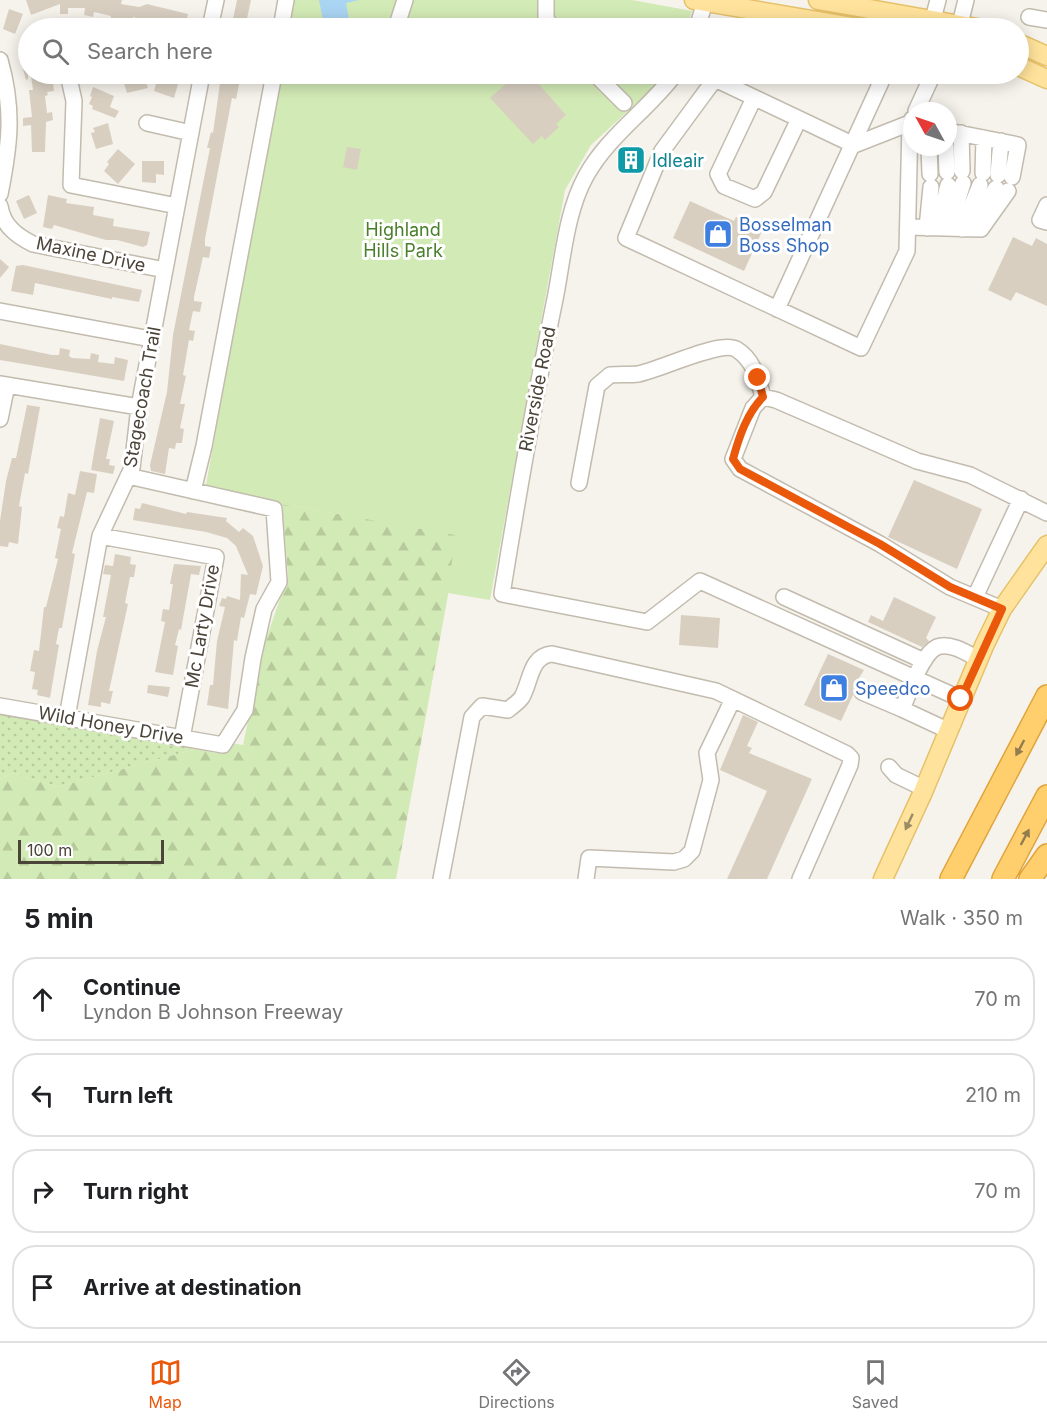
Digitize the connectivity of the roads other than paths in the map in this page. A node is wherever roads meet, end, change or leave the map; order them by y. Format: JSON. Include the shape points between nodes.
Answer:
{"nodes":[{"id":1,"x":216,"y":0,"type":"edge"},
{"id":2,"x":286,"y":0,"type":"edge"},
{"id":3,"x":405,"y":0,"type":"edge"},
{"id":4,"x":546,"y":0,"type":"edge"},
{"id":5,"x":818,"y":0,"type":"edge"},
{"id":6,"x":938,"y":0,"type":"edge"},
{"id":7,"x":966,"y":0,"type":"edge"},
{"id":8,"x":699,"y":1,"type":"edge"},
{"id":9,"x":1029,"y":17,"type":"dead end"},
{"id":10,"x":212,"y":18,"type":"edge"},
{"id":11,"x":283,"y":18,"type":"edge"},
{"id":12,"x":399,"y":18,"type":"edge"},
{"id":13,"x":546,"y":18,"type":"edge"},
{"id":14,"x":698,"y":18,"type":"edge"},
{"id":15,"x":800,"y":18,"type":"edge"},
{"id":16,"x":927,"y":18,"type":"edge"},
{"id":17,"x":933,"y":18,"type":"edge"},
{"id":18,"x":965,"y":18,"type":"edge"},
{"id":19,"x":1047,"y":20,"type":"edge"},
{"id":20,"x":1029,"y":48,"type":"edge"},
{"id":21,"x":1047,"y":56,"type":"edge"},
{"id":22,"x":0,"y":60,"type":"edge"},
{"id":23,"x":1029,"y":71,"type":"edge"},
{"id":24,"x":1047,"y":79,"type":"edge"},
{"id":25,"x":70,"y":84,"type":"edge"},
{"id":26,"x":200,"y":84,"type":"edge"},
{"id":27,"x":272,"y":84,"type":"edge"},
{"id":28,"x":605,"y":84,"type":"edge"},
{"id":29,"x":667,"y":84,"type":"edge"},
{"id":30,"x":712,"y":84,"type":"edge"},
{"id":31,"x":724,"y":84,"type":"edge"},
{"id":32,"x":880,"y":84,"type":"edge"},
{"id":33,"x":928,"y":84,"type":"edge"},
{"id":34,"x":754,"y":98,"type":"junction"},
{"id":35,"x":920,"y":102,"type":"edge"},
{"id":36,"x":624,"y":103,"type":"dead end"},
{"id":37,"x":799,"y":119,"type":"junction"},
{"id":38,"x":147,"y":123,"type":"dead end"},
{"id":39,"x":903,"y":123,"type":"edge"},
{"id":40,"x":957,"y":132,"type":"edge"},
{"id":41,"x":191,"y":133,"type":"junction"},
{"id":42,"x":984,"y":138,"type":"junction"},
{"id":43,"x":854,"y":145,"type":"junction"},
{"id":44,"x":911,"y":156,"type":"edge"},
{"id":45,"x":930,"y":156,"type":"edge"},
{"id":46,"x":949,"y":156,"type":"edge"},
{"id":47,"x":955,"y":156,"type":"edge"},
{"id":48,"x":955,"y":178,"type":"junction"},
{"id":49,"x":996,"y":182,"type":"junction"},
{"id":50,"x":0,"y":194,"type":"edge"},
{"id":51,"x":1047,"y":205,"type":"edge"},
{"id":52,"x":0,"y":206,"type":"edge"},
{"id":53,"x":177,"y":206,"type":"junction"},
{"id":54,"x":1047,"y":222,"type":"edge"},
{"id":55,"x":908,"y":227,"type":"junction"},
{"id":56,"x":949,"y":228,"type":"junction"},
{"id":57,"x":165,"y":270,"type":"junction"},
{"id":58,"x":777,"y":309,"type":"junction"},
{"id":59,"x":0,"y":311,"type":"edge"},
{"id":60,"x":152,"y":339,"type":"junction"},
{"id":61,"x":3,"y":384,"type":"edge"},
{"id":62,"x":763,"y":397,"type":"junction"},
{"id":63,"x":139,"y":407,"type":"junction"},
{"id":64,"x":0,"y":419,"type":"edge"},
{"id":65,"x":128,"y":476,"type":"junction"},
{"id":66,"x":579,"y":483,"type":"dead end"},
{"id":67,"x":193,"y":491,"type":"junction"},
{"id":68,"x":1021,"y":499,"type":"junction"},
{"id":69,"x":1047,"y":513,"type":"edge"},
{"id":70,"x":100,"y":536,"type":"junction"},
{"id":71,"x":1047,"y":545,"type":"edge"},
{"id":72,"x":784,"y":597,"type":"dead end"},
{"id":73,"x":975,"y":597,"type":"junction"},
{"id":74,"x":1002,"y":609,"type":"junction"},
{"id":75,"x":978,"y":659,"type":"junction"},
{"id":76,"x":924,"y":661,"type":"junction"},
{"id":77,"x":915,"y":679,"type":"junction"},
{"id":78,"x":862,"y":692,"type":"dead end"},
{"id":79,"x":1047,"y":696,"type":"edge"},
{"id":80,"x":733,"y":699,"type":"junction"},
{"id":81,"x":961,"y":699,"type":"junction"},
{"id":82,"x":0,"y":705,"type":"edge"},
{"id":83,"x":902,"y":709,"type":"junction"},
{"id":84,"x":67,"y":717,"type":"junction"},
{"id":85,"x":947,"y":730,"type":"junction"},
{"id":86,"x":182,"y":738,"type":"junction"},
{"id":87,"x":1047,"y":796,"type":"edge"},
{"id":88,"x":1047,"y":855,"type":"edge"},
{"id":89,"x":441,"y":879,"type":"edge"},
{"id":90,"x":586,"y":879,"type":"edge"},
{"id":91,"x":800,"y":879,"type":"edge"},
{"id":92,"x":883,"y":879,"type":"edge"},
{"id":93,"x":951,"y":879,"type":"edge"},
{"id":94,"x":1003,"y":879,"type":"edge"},
{"id":95,"x":1030,"y":879,"type":"edge"}],
"edges":[{"from":1,"to":10,"type":"street"},
{"from":2,"to":11,"type":"street"},
{"from":3,"to":12,"type":"street"},
{"from":4,"to":13,"type":"street"},
{"from":5,"to":16,"type":"main road"},
{"from":6,"to":17,"type":"street"},
{"from":7,"to":18,"type":"street"},
{"from":8,"to":14,"type":"street"},
{"from":8,"to":15,"type":"main road"},
{"from":9,"to":19,"type":"street"},
{"from":20,"to":21,"type":"main road"},
{"from":22,"to":50,"type":"street","via":[[10,106],[10,141]]},
{"from":23,"to":24,"type":"main road"},
{"from":25,"to":53,"type":"street","via":[[74,101],[71,185]]},
{"from":26,"to":41,"type":"street","name":"Stagecoach Trail"},
{"from":27,"to":67,"type":"street"},
{"from":28,"to":36,"type":"street"},
{"from":29,"to":77,"type":"street","name":"Riverside Road","via":[[597,158],[585,177],[572,214],[530,423],[502,594],[647,622],[700,581]]},
{"from":30,"to":58,"type":"street","via":[[662,151],[626,238]]},
{"from":31,"to":34,"type":"street"},
{"from":32,"to":43,"type":"street"},
{"from":33,"to":35,"type":"street"},
{"from":34,"to":37,"type":"street"},
{"from":34,"to":37,"type":"street","via":[[718,174],[724,186],[755,199],[764,192]]},
{"from":37,"to":43,"type":"street"},
{"from":38,"to":41,"type":"street"},
{"from":39,"to":43,"type":"street"},
{"from":40,"to":42,"type":"street"},
{"from":41,"to":53,"type":"street","name":"Stagecoach Trail"},
{"from":42,"to":49,"type":"street"},
{"from":42,"to":49,"type":"street","via":[[1018,145]]},
{"from":43,"to":58,"type":"street"},
{"from":44,"to":55,"type":"street"},
{"from":45,"to":56,"type":"street","via":[[931,180]]},
{"from":46,"to":48,"type":"street"},
{"from":47,"to":48,"type":"street"},
{"from":48,"to":56,"type":"street"},
{"from":49,"to":56,"type":"street"},
{"from":51,"to":54,"type":"street","via":[[1040,220]]},
{"from":52,"to":57,"type":"street","name":"Maxine Drive","via":[[14,234],[33,244]]},
{"from":53,"to":57,"type":"street","name":"Stagecoach Trail"},
{"from":55,"to":56,"type":"street"},
{"from":55,"to":58,"type":"street","via":[[907,251],[861,348]]},
{"from":57,"to":60,"type":"street","name":"Stagecoach Trail"},
{"from":59,"to":60,"type":"street"},
{"from":60,"to":63,"type":"street","name":"Stagecoach Trail"},
{"from":61,"to":63,"type":"street"},
{"from":61,"to":64,"type":"street"},
{"from":62,"to":66,"type":"street","via":[[752,363],[735,348],[723,346],[653,370],[610,375],[597,386]]},
{"from":62,"to":68,"type":"street","via":[[917,461],[970,475]]},
{"from":62,"to":73,"type":"street","via":[[753,408],[736,447],[733,459],[740,469],[880,544],[950,587]]},
{"from":63,"to":65,"type":"street","name":"Stagecoach Trail"},
{"from":65,"to":67,"type":"street"},
{"from":65,"to":70,"type":"street","name":"Stagecoach Trail"},
{"from":67,"to":86,"type":"street","name":"Wild Honey Drive","via":[[274,509],[279,582],[264,609],[245,710],[223,745]]},
{"from":68,"to":69,"type":"street"},
{"from":68,"to":73,"type":"street"},
{"from":70,"to":84,"type":"street","name":"Stagecoach Trail"},
{"from":70,"to":86,"type":"street","name":"Mc Larty Drive","via":[[216,557]]},
{"from":71,"to":74,"type":"main road"},
{"from":72,"to":76,"type":"street"},
{"from":73,"to":74,"type":"street"},
{"from":74,"to":75,"type":"main road"},
{"from":75,"to":76,"type":"street","via":[[951,647],[938,647]]},
{"from":75,"to":81,"type":"main road"},
{"from":76,"to":77,"type":"street"},
{"from":77,"to":81,"type":"street"},
{"from":77,"to":83,"type":"street"},
{"from":78,"to":83,"type":"street"},
{"from":79,"to":93,"type":"highway","one_way":true},
{"from":80,"to":89,"type":"street","via":[[716,691],[543,655],[536,662],[521,699],[508,710],[482,706],[472,717]]},
{"from":80,"to":90,"type":"street","via":[[707,753],[711,780],[692,851],[674,862],[589,858]]},
{"from":80,"to":91,"type":"street","via":[[851,758]]},
{"from":81,"to":85,"type":"main road"},
{"from":82,"to":84,"type":"street","name":"Wild Honey Drive"},
{"from":83,"to":85,"type":"street"},
{"from":84,"to":86,"type":"street","name":"Wild Honey Drive"},
{"from":85,"to":92,"type":"main road","one_way":true},
{"from":94,"to":87,"type":"highway","one_way":true},
{"from":88,"to":95,"type":"highway"}]}
